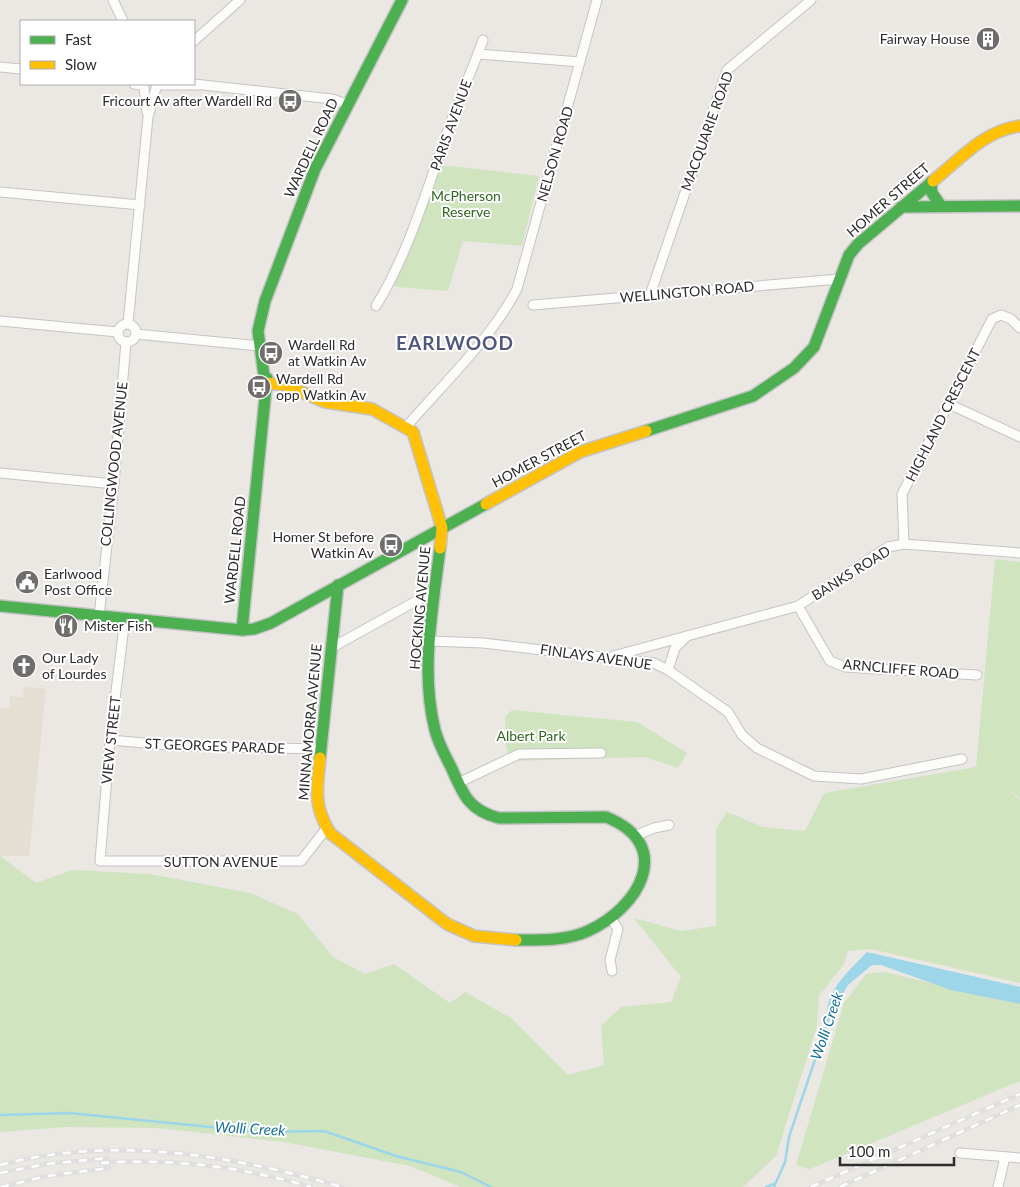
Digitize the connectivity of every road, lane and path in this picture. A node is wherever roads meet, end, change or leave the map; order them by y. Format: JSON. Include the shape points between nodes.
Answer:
{"nodes":[{"id":1,"x":114,"y":0,"type":"edge"},
{"id":2,"x":240,"y":0,"type":"edge"},
{"id":3,"x":402,"y":0,"type":"edge"},
{"id":4,"x":597,"y":0,"type":"edge"},
{"id":5,"x":811,"y":0,"type":"edge"},
{"id":6,"x":123,"y":20,"type":"edge"},
{"id":7,"x":483,"y":40,"type":"dead end"},
{"id":8,"x":195,"y":41,"type":"edge"},
{"id":9,"x":478,"y":54,"type":"junction"},
{"id":10,"x":580,"y":62,"type":"junction"},
{"id":11,"x":0,"y":67,"type":"edge"},
{"id":12,"x":20,"y":69,"type":"edge"},
{"id":13,"x":198,"y":84,"type":"edge"},
{"id":14,"x":140,"y":85,"type":"edge"},
{"id":15,"x":178,"y":85,"type":"edge"},
{"id":16,"x":159,"y":86,"type":"edge"},
{"id":17,"x":347,"y":104,"type":"junction"},
{"id":18,"x":148,"y":117,"type":"junction"},
{"id":19,"x":1020,"y":126,"type":"edge"},
{"id":20,"x":931,"y":182,"type":"junction"},
{"id":21,"x":0,"y":192,"type":"edge"},
{"id":22,"x":140,"y":205,"type":"junction"},
{"id":23,"x":941,"y":206,"type":"junction"},
{"id":24,"x":1020,"y":206,"type":"edge"},
{"id":25,"x":901,"y":207,"type":"junction"},
{"id":26,"x":840,"y":279,"type":"junction"},
{"id":27,"x":650,"y":295,"type":"junction"},
{"id":28,"x":533,"y":305,"type":"dead end"},
{"id":29,"x":376,"y":306,"type":"dead end"},
{"id":30,"x":261,"y":313,"type":"junction"},
{"id":31,"x":0,"y":321,"type":"edge"},
{"id":32,"x":128,"y":324,"type":"junction"},
{"id":33,"x":1020,"y":328,"type":"edge"},
{"id":34,"x":118,"y":332,"type":"junction"},
{"id":35,"x":136,"y":334,"type":"junction"},
{"id":36,"x":126,"y":342,"type":"junction"},
{"id":37,"x":260,"y":346,"type":"junction"},
{"id":38,"x":266,"y":383,"type":"junction"},
{"id":39,"x":949,"y":404,"type":"junction"},
{"id":40,"x":406,"y":427,"type":"junction"},
{"id":41,"x":1020,"y":437,"type":"edge"},
{"id":42,"x":0,"y":473,"type":"edge"},
{"id":43,"x":114,"y":484,"type":"junction"},
{"id":44,"x":442,"y":528,"type":"junction"},
{"id":45,"x":904,"y":544,"type":"junction"},
{"id":46,"x":1020,"y":553,"type":"edge"},
{"id":47,"x":338,"y":585,"type":"junction"},
{"id":48,"x":436,"y":590,"type":"junction"},
{"id":49,"x":0,"y":606,"type":"edge"},
{"id":50,"x":798,"y":606,"type":"junction"},
{"id":51,"x":98,"y":616,"type":"junction"},
{"id":52,"x":125,"y":618,"type":"junction"},
{"id":53,"x":242,"y":630,"type":"junction"},
{"id":54,"x":687,"y":636,"type":"junction"},
{"id":55,"x":430,"y":641,"type":"junction"},
{"id":56,"x":331,"y":648,"type":"junction"},
{"id":57,"x":608,"y":657,"type":"junction"},
{"id":58,"x":668,"y":670,"type":"junction"},
{"id":59,"x":977,"y":675,"type":"dead end"},
{"id":60,"x":110,"y":740,"type":"junction"},
{"id":61,"x":320,"y":749,"type":"junction"},
{"id":62,"x":601,"y":753,"type":"dead end"},
{"id":63,"x":962,"y":759,"type":"dead end"},
{"id":64,"x":458,"y":783,"type":"junction"},
{"id":65,"x":669,"y":825,"type":"dead end"},
{"id":66,"x":326,"y":829,"type":"junction"},
{"id":67,"x":637,"y":835,"type":"junction"},
{"id":68,"x":100,"y":861,"type":"joint"},
{"id":69,"x":610,"y":917,"type":"junction"},
{"id":70,"x":612,"y":971,"type":"dead end"},
{"id":71,"x":960,"y":1153,"type":"dead end"},
{"id":72,"x":1005,"y":1157,"type":"junction"},
{"id":73,"x":1020,"y":1158,"type":"edge"},
{"id":74,"x":998,"y":1187,"type":"edge"}],
"edges":[{"from":1,"to":6,"type":"street"},
{"from":2,"to":8,"type":"street"},
{"from":3,"to":17,"type":"street","name":"WARDELL ROAD"},
{"from":4,"to":10,"type":"street","name":"NELSON ROAD"},
{"from":5,"to":27,"type":"street","name":"MACQUARIE ROAD","via":[[726,70]]},
{"from":7,"to":9,"type":"street","name":"PARIS AVENUE"},
{"from":9,"to":10,"type":"street"},
{"from":9,"to":29,"type":"street","name":"PARIS AVENUE","via":[[423,203],[395,271]]},
{"from":10,"to":40,"type":"street","name":"NELSON ROAD","via":[[517,289],[508,307]]},
{"from":11,"to":12,"type":"street"},
{"from":13,"to":17,"type":"street","via":[[332,99]]},
{"from":14,"to":16,"type":"street"},
{"from":14,"to":18,"type":"street"},
{"from":15,"to":16,"type":"street"},
{"from":16,"to":18,"type":"street"},
{"from":17,"to":30,"type":"street","name":"WARDELL ROAD","via":[[315,169]]},
{"from":18,"to":22,"type":"street"},
{"from":19,"to":20,"type":"street","name":"HOMER STREET","via":[[1003,128],[989,135]]},
{"from":20,"to":23,"type":"street","via":[[932,193]]},
{"from":20,"to":25,"type":"street","name":"HOMER STREET"},
{"from":21,"to":22,"type":"street"},
{"from":22,"to":32,"type":"street"},
{"from":23,"to":24,"type":"street"},
{"from":23,"to":25,"type":"street"},
{"from":25,"to":26,"type":"street","name":"HOMER STREET","via":[[858,244],[849,256]]},
{"from":26,"to":27,"type":"street","name":"WELLINGTON ROAD"},
{"from":26,"to":44,"type":"street","name":"HOMER STREET","via":[[814,347],[766,389],[740,401],[580,452]]},
{"from":27,"to":28,"type":"street","name":"WELLINGTON ROAD"},
{"from":30,"to":37,"type":"street","name":"WARDELL ROAD"},
{"from":30,"to":38,"type":"street","name":"WARDELL ROAD","via":[[268,373]]},
{"from":31,"to":34,"type":"street"},
{"from":32,"to":34,"type":"street","via":[[122,325]]},
{"from":32,"to":35,"type":"street","via":[[133,326]]},
{"from":33,"to":39,"type":"street","name":"HIGHLAND CRESCENT","via":[[1012,319],[1001,315],[992,319]]},
{"from":34,"to":36,"type":"street","via":[[119,338]]},
{"from":35,"to":36,"type":"street","via":[[134,339]]},
{"from":35,"to":37,"type":"street"},
{"from":36,"to":43,"type":"street","name":"COLLINGWOOD AVENUE"},
{"from":37,"to":38,"type":"street","name":"WARDELL ROAD"},
{"from":38,"to":40,"type":"street","via":[[285,385],[325,402],[372,409]]},
{"from":38,"to":53,"type":"street","name":"WARDELL ROAD"},
{"from":39,"to":41,"type":"street"},
{"from":39,"to":45,"type":"street","name":"HIGHLAND CRESCENT","via":[[902,494]]},
{"from":40,"to":44,"type":"street","via":[[413,432]]},
{"from":42,"to":43,"type":"street"},
{"from":43,"to":51,"type":"street","name":"COLLINGWOOD AVENUE"},
{"from":44,"to":47,"type":"street","name":"HOMER STREET"},
{"from":44,"to":48,"type":"street","name":"HOCKING AVENUE"},
{"from":45,"to":46,"type":"street","name":"BANKS ROAD"},
{"from":45,"to":50,"type":"street","name":"BANKS ROAD","via":[[888,547]]},
{"from":47,"to":53,"type":"street","name":"HOMER STREET","via":[[272,623]]},
{"from":47,"to":56,"type":"street","name":"MINNAMORRA AVENUE"},
{"from":48,"to":55,"type":"street","name":"HOCKING AVENUE"},
{"from":48,"to":56,"type":"street"},
{"from":49,"to":51,"type":"street","name":"HOMER STREET"},
{"from":50,"to":54,"type":"street","name":"BANKS ROAD"},
{"from":50,"to":59,"type":"street","name":"ARNCLIFFE ROAD","via":[[830,661],[845,668]]},
{"from":51,"to":52,"type":"street","name":"HOMER STREET"},
{"from":52,"to":53,"type":"street","name":"HOMER STREET"},
{"from":52,"to":60,"type":"street","name":"VIEW STREET"},
{"from":54,"to":57,"type":"street","name":"BANKS ROAD"},
{"from":54,"to":58,"type":"street","via":[[675,648]]},
{"from":55,"to":57,"type":"street","name":"FINLAYS AVENUE","via":[[483,643]]},
{"from":55,"to":64,"type":"street","name":"HOCKING AVENUE","via":[[427,664],[435,731]]},
{"from":56,"to":61,"type":"street","name":"MINNAMORRA AVENUE"},
{"from":57,"to":58,"type":"street","name":"FINLAYS AVENUE","via":[[642,661]]},
{"from":58,"to":63,"type":"street","name":"FINLAYS AVENUE","via":[[728,712],[742,735],[757,748],[814,776],[861,779]]},
{"from":60,"to":61,"type":"street","name":"ST GEORGES PARADE","via":[[179,746]]},
{"from":60,"to":68,"type":"street","name":"VIEW STREET"},
{"from":61,"to":66,"type":"street","name":"MINNAMORRA AVENUE","via":[[316,799]]},
{"from":62,"to":64,"type":"street","via":[[519,754]]},
{"from":64,"to":67,"type":"street","name":"HOCKING AVENUE","via":[[475,809],[483,814],[511,819],[606,817],[620,821]]},
{"from":65,"to":67,"type":"street"},
{"from":66,"to":68,"type":"street","name":"SUTTON AVENUE","via":[[301,861]]},
{"from":66,"to":69,"type":"street","via":[[439,919],[473,935],[494,939],[569,938],[589,932]]},
{"from":67,"to":69,"type":"street","via":[[645,864],[642,883]]},
{"from":69,"to":70,"type":"street","via":[[618,928],[610,960]]},
{"from":71,"to":72,"type":"street"},
{"from":72,"to":73,"type":"street"},
{"from":72,"to":74,"type":"street"}]}
